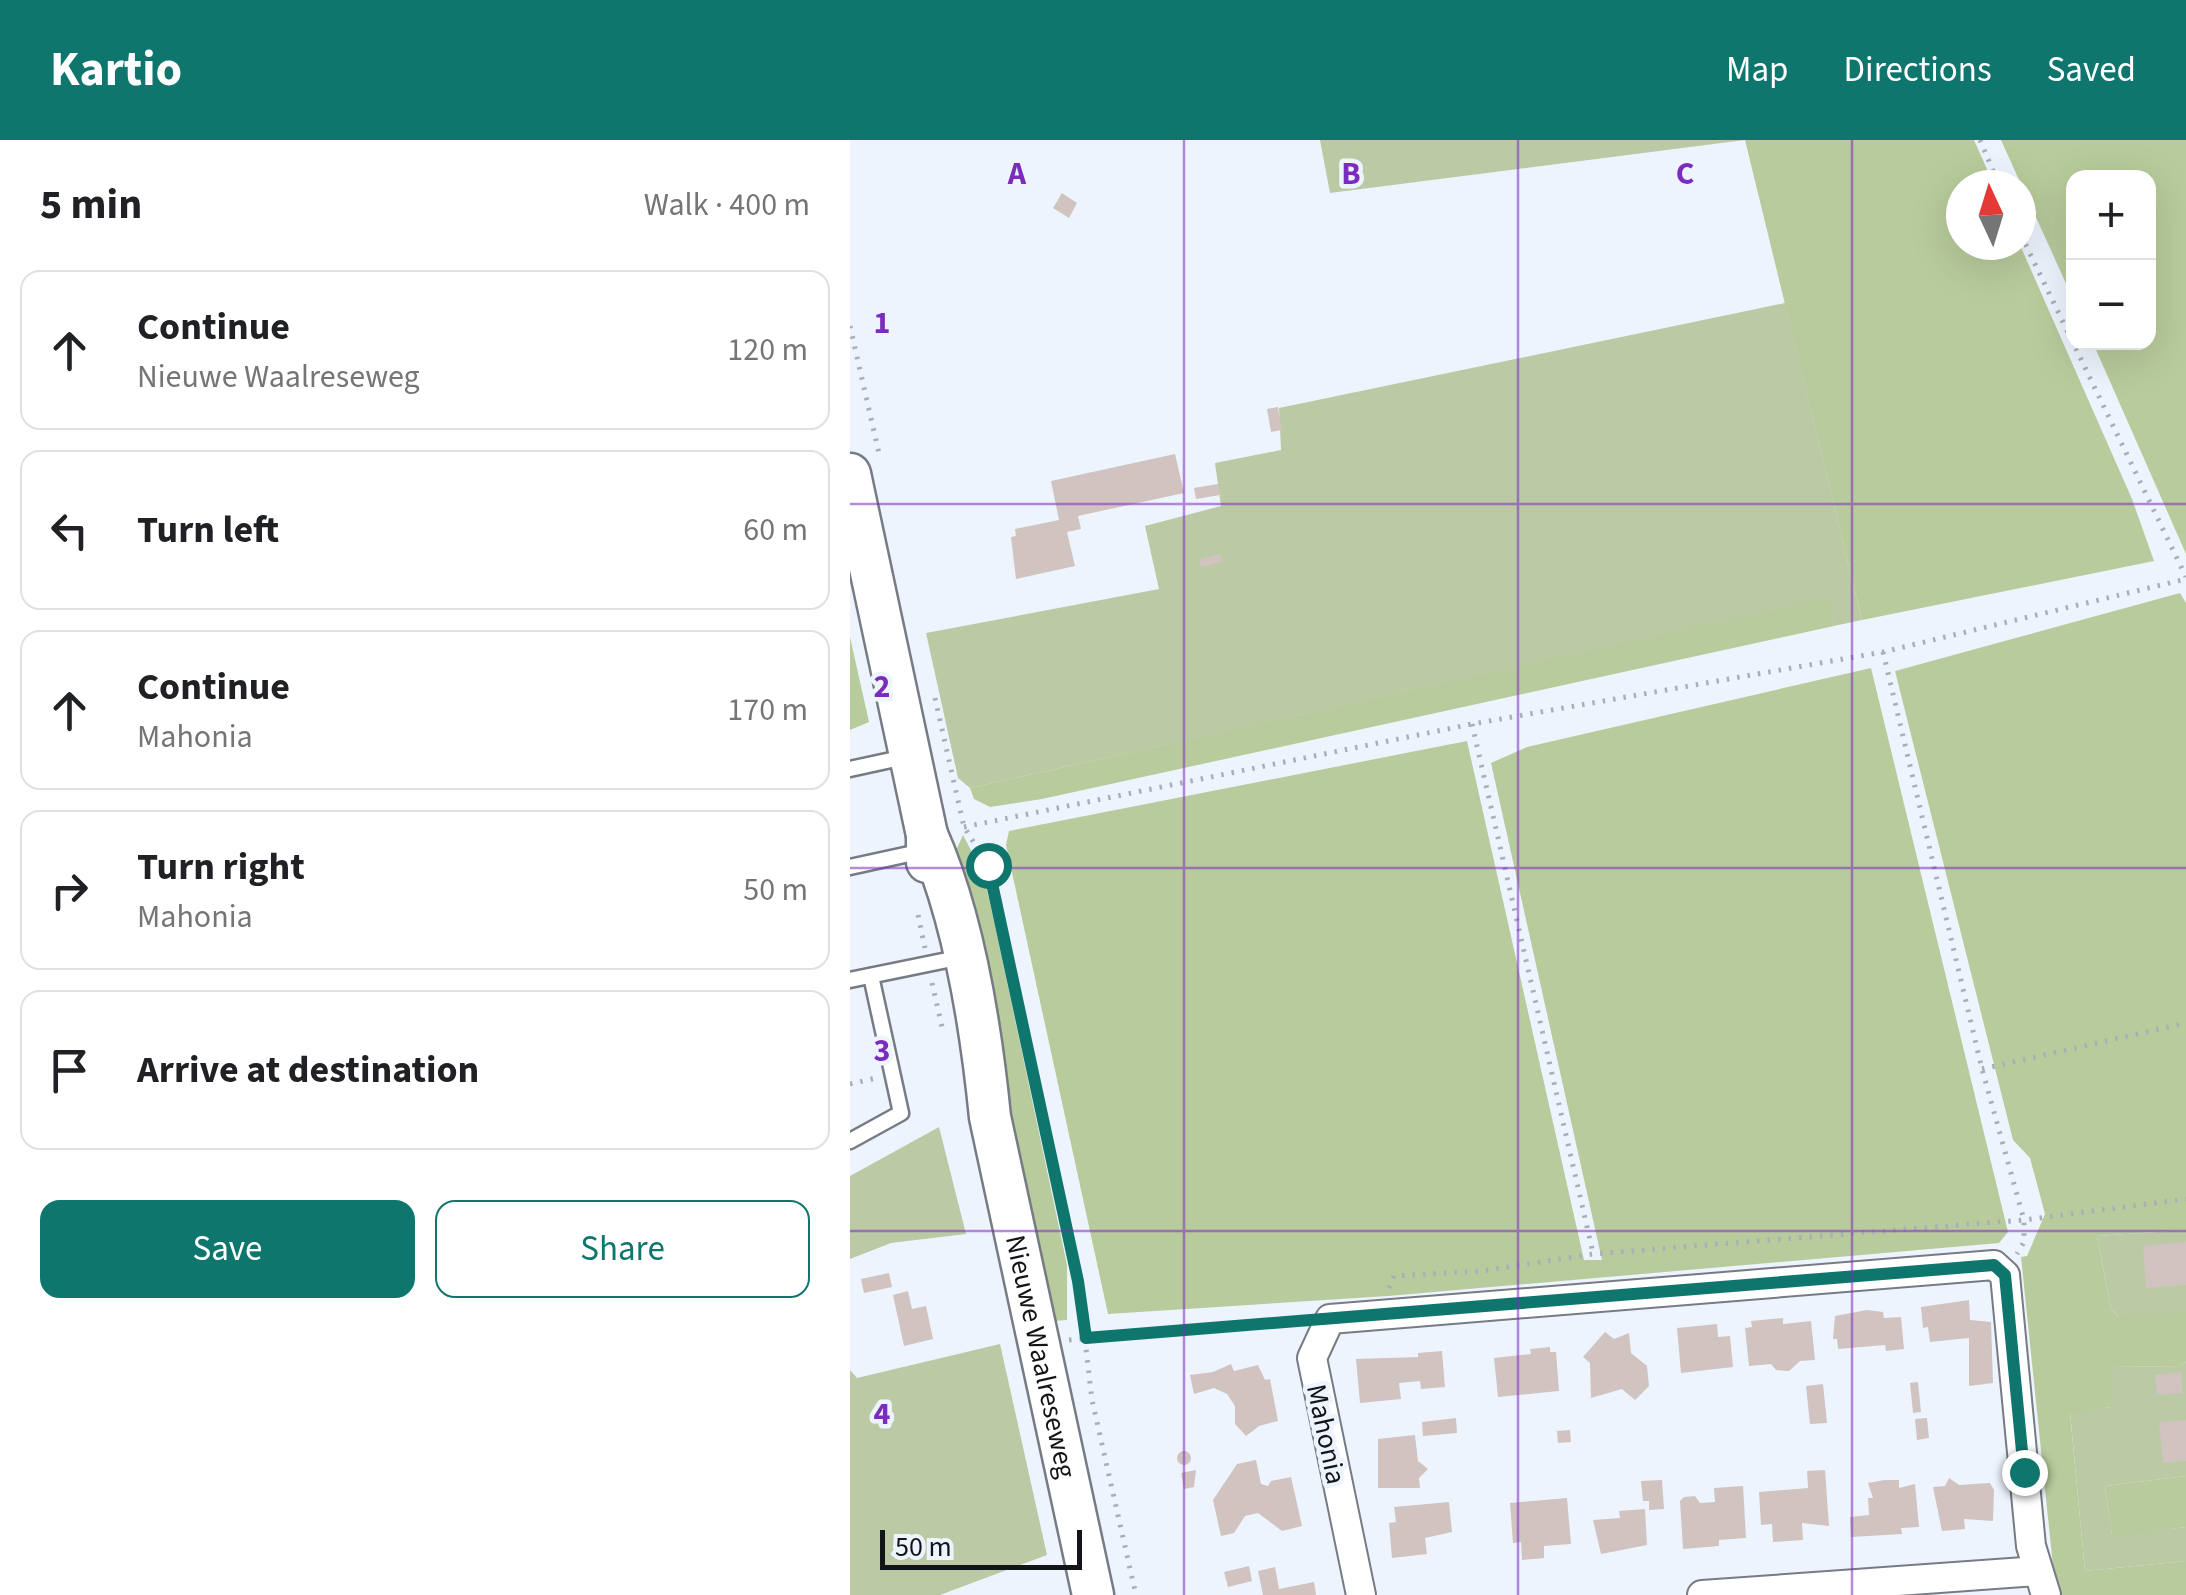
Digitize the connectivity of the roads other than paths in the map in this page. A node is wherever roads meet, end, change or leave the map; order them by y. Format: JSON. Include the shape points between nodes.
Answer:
{"nodes":[{"id":1,"x":850,"y":474,"type":"edge"},
{"id":2,"x":910,"y":756,"type":"junction"},
{"id":3,"x":850,"y":769,"type":"edge"},
{"id":4,"x":940,"y":837,"type":"junction"},
{"id":5,"x":850,"y":867,"type":"edge"},
{"id":6,"x":954,"y":958,"type":"junction"},
{"id":7,"x":871,"y":976,"type":"junction"},
{"id":8,"x":850,"y":980,"type":"edge"},
{"id":9,"x":850,"y":1141,"type":"edge"},
{"id":10,"x":2042,"y":1583,"type":"edge"},
{"id":11,"x":1094,"y":1595,"type":"edge"},
{"id":12,"x":1361,"y":1595,"type":"edge"},
{"id":13,"x":1702,"y":1595,"type":"edge"}],
"edges":[{"from":1,"to":2,"type":"street","name":"Nieuwe Waalreseweg"},
{"from":2,"to":3,"type":"lane"},
{"from":2,"to":4,"type":"street","name":"Nieuwe Waalreseweg"},
{"from":4,"to":5,"type":"lane"},
{"from":4,"to":6,"type":"street","name":"Nieuwe Waalreseweg"},
{"from":6,"to":7,"type":"lane"},
{"from":6,"to":11,"type":"street","name":"Nieuwe Waalreseweg","via":[[983,1053],[990,1118]]},
{"from":7,"to":8,"type":"lane"},
{"from":7,"to":9,"type":"lane","via":[[901,1113]]},
{"from":10,"to":12,"type":"street","name":"Mahonia","via":[[2031,1546],[2005,1275],[1994,1265],[1330,1319],[1312,1358]]},
{"from":10,"to":13,"type":"street"}]}
